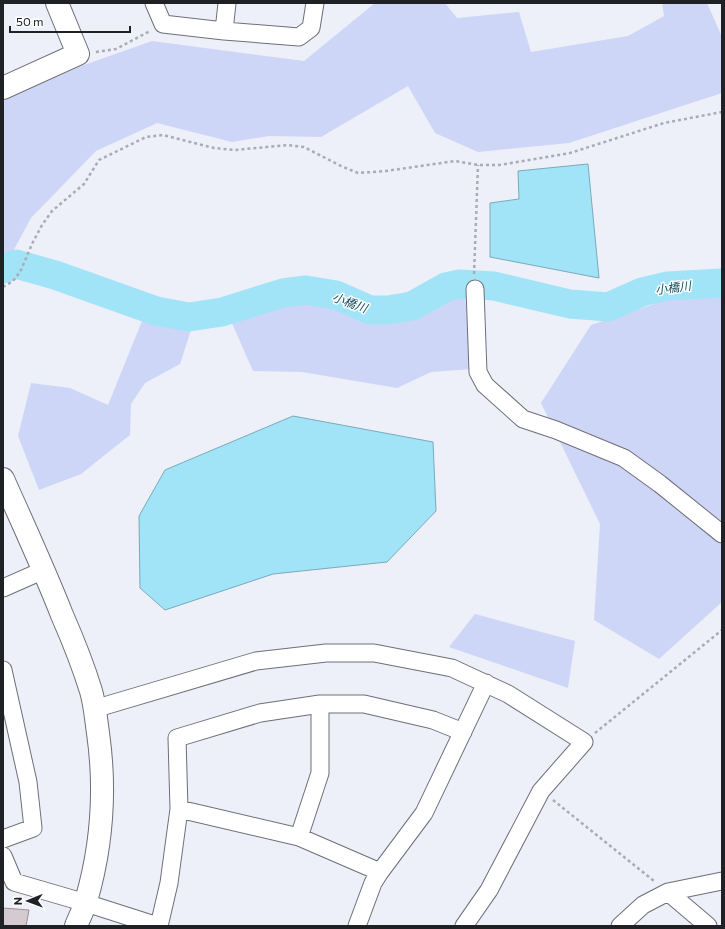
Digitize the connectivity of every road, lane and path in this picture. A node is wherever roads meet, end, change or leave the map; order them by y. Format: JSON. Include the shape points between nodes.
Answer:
{"nodes":[{"id":1,"x":57,"y":3,"type":"edge"},
{"id":2,"x":154,"y":3,"type":"edge"},
{"id":3,"x":226,"y":3,"type":"edge"},
{"id":4,"x":315,"y":3,"type":"edge"},
{"id":5,"x":162,"y":24,"type":"junction"},
{"id":6,"x":224,"y":31,"type":"junction"},
{"id":7,"x":78,"y":54,"type":"junction"},
{"id":8,"x":3,"y":88,"type":"edge"},
{"id":9,"x":722,"y":112,"type":"edge"},
{"id":10,"x":478,"y":165,"type":"junction"},
{"id":11,"x":474,"y":283,"type":"joint"},
{"id":12,"x":3,"y":287,"type":"edge"},
{"id":13,"x":3,"y":479,"type":"edge"},
{"id":14,"x":722,"y":534,"type":"edge"},
{"id":15,"x":44,"y":570,"type":"junction"},
{"id":16,"x":3,"y":588,"type":"edge"},
{"id":17,"x":722,"y":630,"type":"edge"},
{"id":18,"x":3,"y":670,"type":"edge"},
{"id":19,"x":486,"y":683,"type":"junction"},
{"id":20,"x":320,"y":704,"type":"junction"},
{"id":21,"x":94,"y":709,"type":"junction"},
{"id":22,"x":463,"y":732,"type":"junction"},
{"id":23,"x":584,"y":742,"type":"junction"},
{"id":24,"x":541,"y":791,"type":"junction"},
{"id":25,"x":179,"y":808,"type":"junction"},
{"id":26,"x":299,"y":837,"type":"junction"},
{"id":27,"x":3,"y":839,"type":"edge"},
{"id":28,"x":3,"y":856,"type":"edge"},
{"id":29,"x":380,"y":872,"type":"junction"},
{"id":30,"x":722,"y":881,"type":"edge"},
{"id":31,"x":668,"y":892,"type":"junction"},
{"id":32,"x":86,"y":903,"type":"junction"},
{"id":33,"x":76,"y":926,"type":"edge"},
{"id":34,"x":158,"y":926,"type":"edge"},
{"id":35,"x":357,"y":926,"type":"edge"},
{"id":36,"x":464,"y":926,"type":"edge"},
{"id":37,"x":620,"y":926,"type":"edge"},
{"id":38,"x":708,"y":926,"type":"edge"}],
"edges":[{"from":1,"to":7,"type":"street"},
{"from":2,"to":5,"type":"street"},
{"from":3,"to":6,"type":"street"},
{"from":4,"to":6,"type":"street","via":[[311,28],[299,37]]},
{"from":5,"to":6,"type":"street"},
{"from":5,"to":7,"type":"path","via":[[116,49]]},
{"from":7,"to":8,"type":"street"},
{"from":9,"to":10,"type":"path","via":[[664,123],[570,153],[499,165]]},
{"from":10,"to":11,"type":"path"},
{"from":10,"to":12,"type":"path","via":[[454,161],[386,171],[358,172],[304,147],[288,145],[236,150],[214,148],[163,135],[146,137],[99,160],[84,184],[52,211],[33,242],[20,272],[13,281]]},
{"from":11,"to":14,"type":"street","via":[[478,372],[485,385],[523,419],[624,458]]},
{"from":13,"to":15,"type":"street"},
{"from":15,"to":16,"type":"street"},
{"from":15,"to":21,"type":"street","via":[[81,661]]},
{"from":17,"to":23,"type":"path"},
{"from":18,"to":27,"type":"street","via":[[28,782],[33,828]]},
{"from":19,"to":21,"type":"street","via":[[452,668],[374,654],[326,653],[256,661]]},
{"from":19,"to":22,"type":"street"},
{"from":19,"to":23,"type":"street"},
{"from":20,"to":22,"type":"street","via":[[364,704],[433,720]]},
{"from":20,"to":25,"type":"street","via":[[260,713],[177,738]]},
{"from":20,"to":26,"type":"street","via":[[320,773]]},
{"from":21,"to":32,"type":"street","via":[[101,751],[102,812],[94,871]]},
{"from":22,"to":29,"type":"street","via":[[424,813]]},
{"from":23,"to":24,"type":"street"},
{"from":24,"to":31,"type":"path"},
{"from":24,"to":36,"type":"street","via":[[489,890]]},
{"from":25,"to":26,"type":"street"},
{"from":25,"to":34,"type":"street","via":[[169,882]]},
{"from":26,"to":29,"type":"street"},
{"from":28,"to":32,"type":"street","via":[[14,882]]},
{"from":29,"to":35,"type":"street","via":[[373,883]]},
{"from":30,"to":31,"type":"street"},
{"from":31,"to":37,"type":"street","via":[[643,905]]},
{"from":31,"to":38,"type":"street"},
{"from":32,"to":33,"type":"street"},
{"from":32,"to":34,"type":"street"}]}
